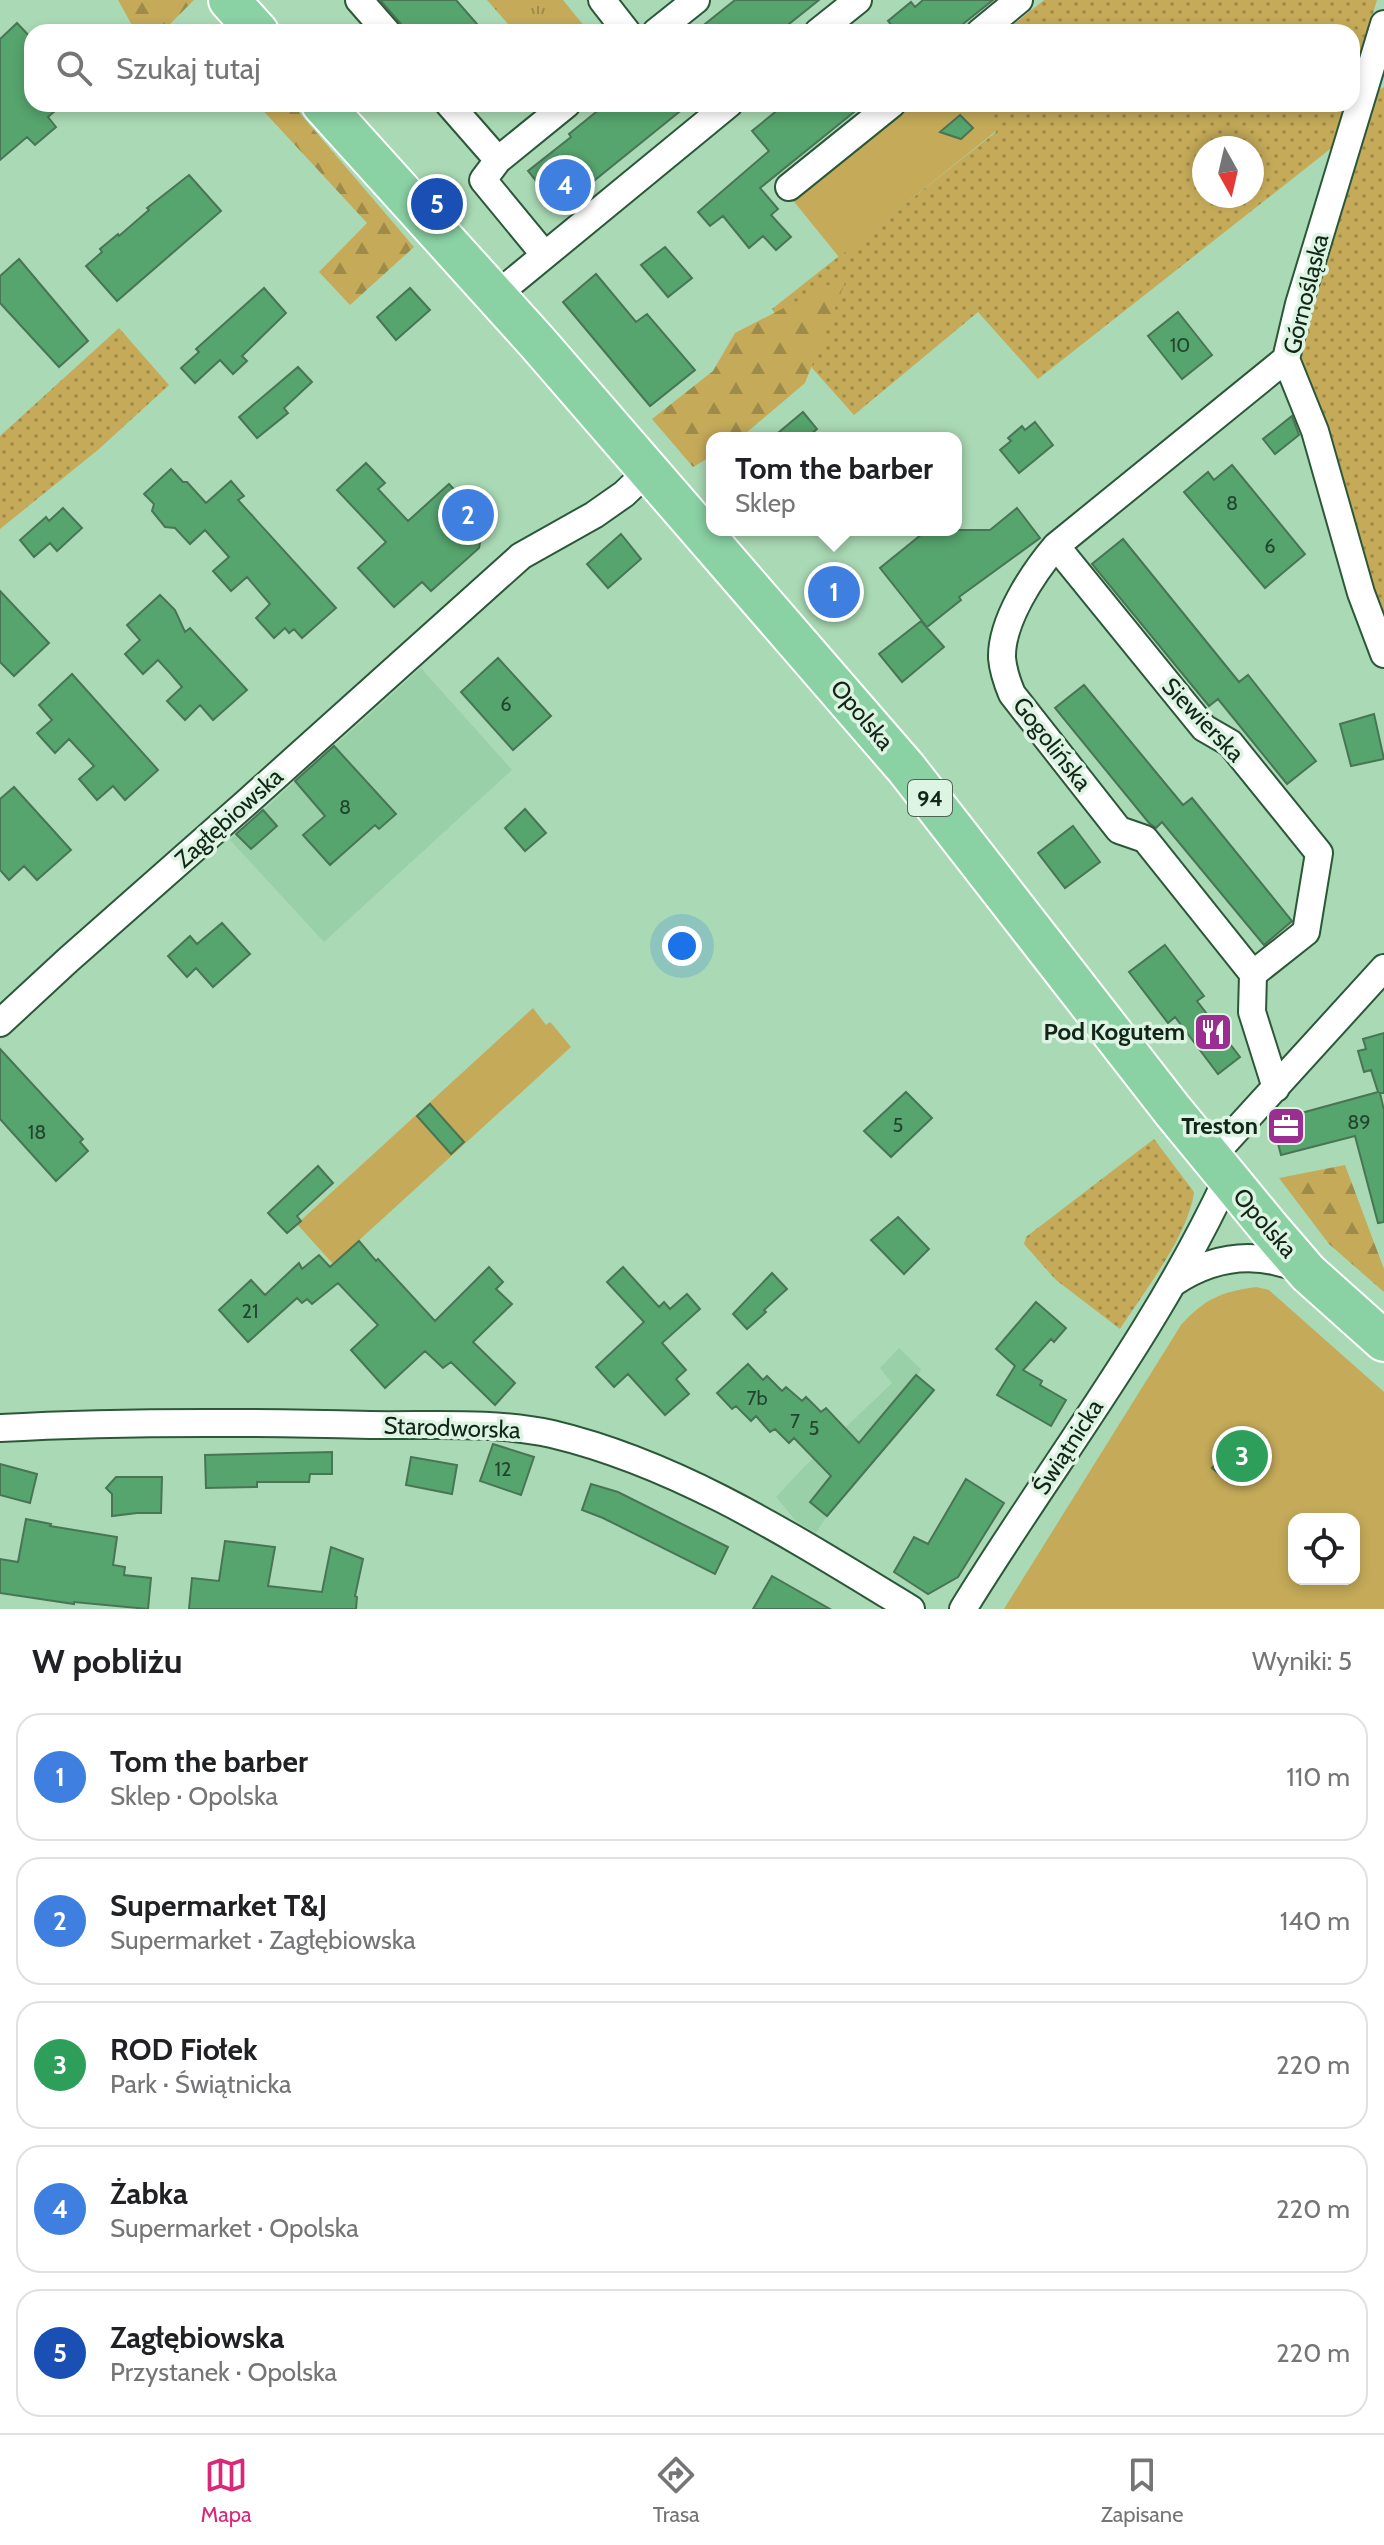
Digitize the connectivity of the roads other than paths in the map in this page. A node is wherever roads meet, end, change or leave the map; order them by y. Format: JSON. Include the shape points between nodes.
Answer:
{"nodes":[{"id":1,"x":229,"y":0,"type":"edge"},
{"id":2,"x":359,"y":0,"type":"edge"},
{"id":3,"x":602,"y":0,"type":"edge"},
{"id":4,"x":696,"y":0,"type":"edge"},
{"id":5,"x":858,"y":0,"type":"edge"},
{"id":6,"x":1019,"y":0,"type":"edge"},
{"id":7,"x":251,"y":24,"type":"edge"},
{"id":8,"x":380,"y":24,"type":"edge"},
{"id":9,"x":621,"y":24,"type":"edge"},
{"id":10,"x":666,"y":24,"type":"edge"},
{"id":11,"x":828,"y":24,"type":"edge"},
{"id":12,"x":990,"y":24,"type":"edge"},
{"id":13,"x":1384,"y":24,"type":"edge"},
{"id":14,"x":1360,"y":103,"type":"edge"},
{"id":15,"x":329,"y":112,"type":"edge"},
{"id":16,"x":456,"y":112,"type":"edge"},
{"id":17,"x":557,"y":112,"type":"edge"},
{"id":18,"x":719,"y":112,"type":"edge"},
{"id":19,"x":882,"y":112,"type":"edge"},
{"id":20,"x":1357,"y":112,"type":"edge"},
{"id":21,"x":498,"y":160,"type":"junction"},
{"id":22,"x":789,"y":187,"type":"dead end"},
{"id":23,"x":544,"y":254,"type":"junction"},
{"id":24,"x":494,"y":297,"type":"junction"},
{"id":25,"x":1286,"y":359,"type":"junction"},
{"id":26,"x":648,"y":471,"type":"junction"},
{"id":27,"x":706,"y":536,"type":"edge"},
{"id":28,"x":706,"y":536,"type":"edge"},
{"id":29,"x":1056,"y":546,"type":"junction"},
{"id":30,"x":1384,"y":654,"type":"edge"},
{"id":31,"x":1384,"y":968,"type":"edge"},
{"id":32,"x":1253,"y":974,"type":"junction"},
{"id":33,"x":0,"y":1023,"type":"edge"},
{"id":34,"x":1276,"y":1088,"type":"junction"},
{"id":35,"x":1219,"y":1169,"type":"junction"},
{"id":36,"x":1308,"y":1273,"type":"junction"},
{"id":37,"x":1173,"y":1283,"type":"junction"},
{"id":38,"x":1384,"y":1341,"type":"edge"},
{"id":39,"x":0,"y":1428,"type":"edge"},
{"id":40,"x":911,"y":1609,"type":"edge"},
{"id":41,"x":963,"y":1609,"type":"edge"}],
"edges":[{"from":1,"to":7,"type":"main road"},
{"from":2,"to":8,"type":"street"},
{"from":3,"to":9,"type":"street"},
{"from":4,"to":10,"type":"street"},
{"from":5,"to":11,"type":"street"},
{"from":6,"to":12,"type":"street"},
{"from":13,"to":14,"type":"street","name":"Górnośląska"},
{"from":15,"to":24,"type":"main road","name":"Opolska","number":"94"},
{"from":16,"to":21,"type":"street"},
{"from":17,"to":21,"type":"street"},
{"from":18,"to":23,"type":"street"},
{"from":19,"to":22,"type":"street"},
{"from":20,"to":25,"type":"street","name":"Górnośląska"},
{"from":21,"to":23,"type":"street","via":[[483,180]]},
{"from":23,"to":24,"type":"street"},
{"from":24,"to":26,"type":"main road","name":"Opolska","number":"94"},
{"from":25,"to":29,"type":"street","name":"Gogolińska"},
{"from":25,"to":30,"type":"street","name":"Górnośląska","via":[[1315,431]]},
{"from":26,"to":28,"type":"main road","name":"Opolska","number":"94"},
{"from":26,"to":33,"type":"street","name":"Zagłębiowska","via":[[594,515],[521,556]]},
{"from":27,"to":35,"type":"main road","name":"Opolska","number":"94","via":[[906,768]]},
{"from":29,"to":32,"type":"street","name":"Gogolińska","via":[[1034,572],[1007,629],[1002,656],[1012,694],[1119,830],[1145,839]]},
{"from":29,"to":32,"type":"street","name":"Siewierska","via":[[1204,728],[1230,743],[1319,853],[1306,932]]},
{"from":31,"to":34,"type":"street","name":"Świątnicka"},
{"from":32,"to":34,"type":"street","via":[[1252,1012]]},
{"from":34,"to":35,"type":"street","name":"Świątnicka"},
{"from":35,"to":36,"type":"main road","name":"Opolska","number":"94"},
{"from":35,"to":37,"type":"street","name":"Świątnicka","via":[[1207,1221]]},
{"from":36,"to":37,"type":"street","name":"Świątnicka","via":[[1251,1258],[1212,1263]]},
{"from":36,"to":38,"type":"main road","name":"Opolska","number":"94"},
{"from":37,"to":41,"type":"street","name":"Świątnicka"},
{"from":39,"to":40,"type":"street","name":"Starodworska","via":[[95,1423],[515,1427],[604,1449],[684,1480]]}]}
